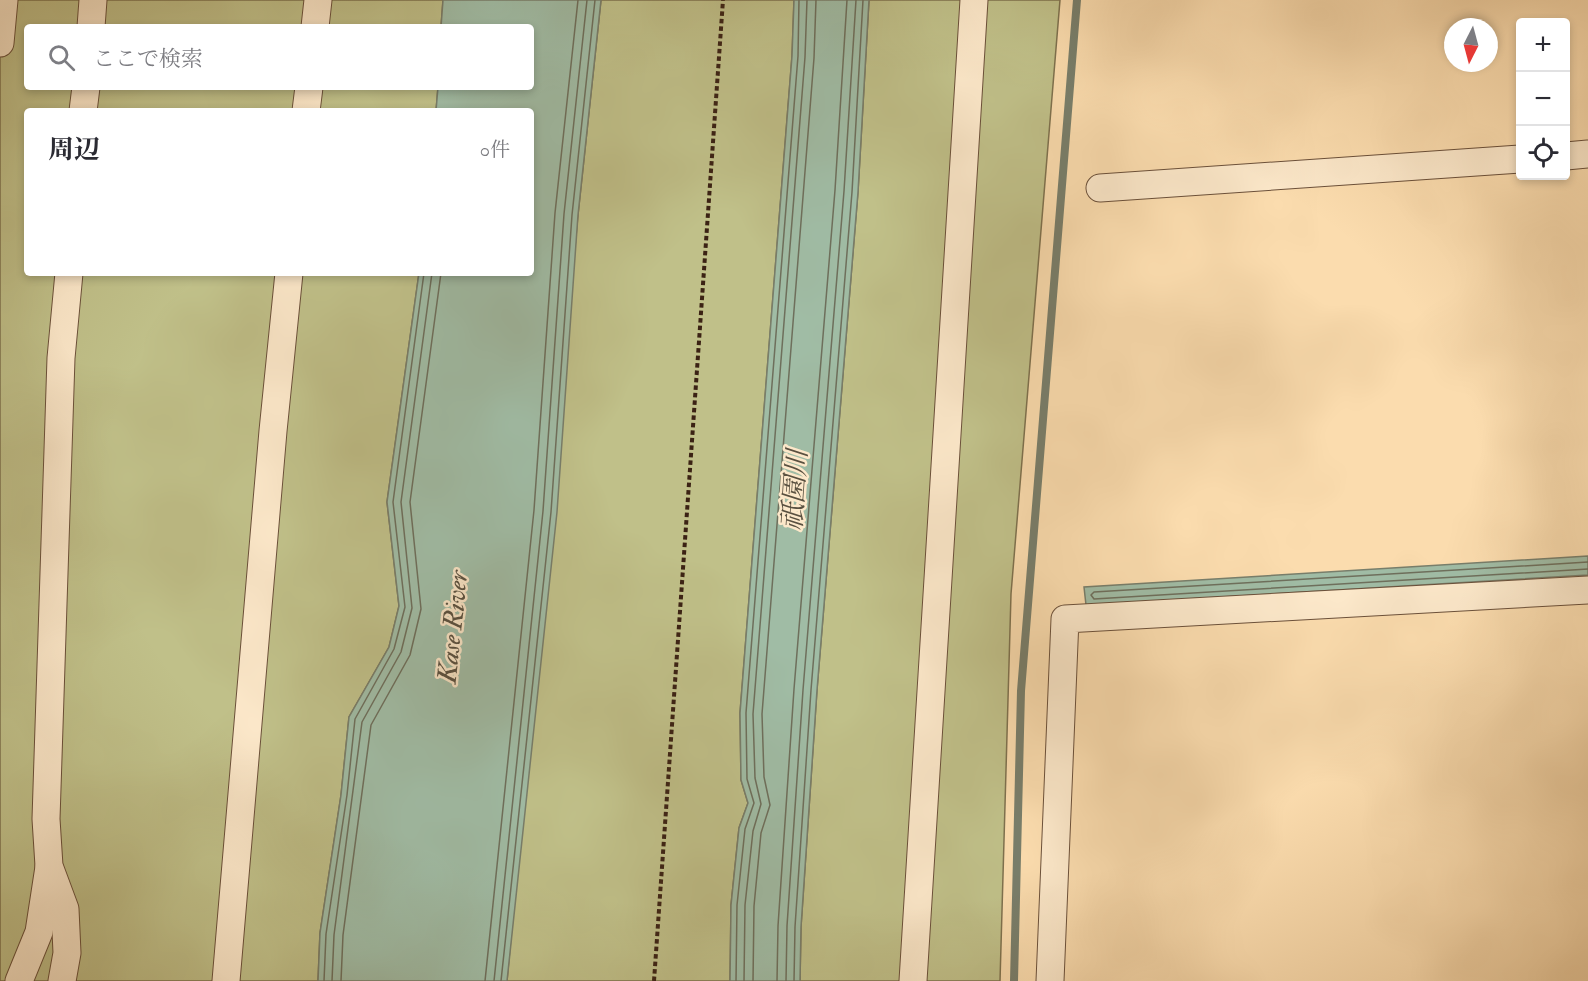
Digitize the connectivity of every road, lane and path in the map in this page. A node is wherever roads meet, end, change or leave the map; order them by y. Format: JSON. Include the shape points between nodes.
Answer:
{"nodes":[{"id":1,"x":4,"y":0,"type":"edge"},
{"id":2,"x":93,"y":0,"type":"edge"},
{"id":3,"x":318,"y":0,"type":"edge"},
{"id":4,"x":723,"y":0,"type":"edge"},
{"id":5,"x":974,"y":0,"type":"edge"},
{"id":6,"x":91,"y":24,"type":"edge"},
{"id":7,"x":315,"y":24,"type":"edge"},
{"id":8,"x":0,"y":43,"type":"edge"},
{"id":9,"x":86,"y":90,"type":"edge"},
{"id":10,"x":309,"y":90,"type":"edge"},
{"id":11,"x":83,"y":108,"type":"edge"},
{"id":12,"x":306,"y":108,"type":"edge"},
{"id":13,"x":1588,"y":154,"type":"edge"},
{"id":14,"x":1570,"y":156,"type":"edge"},
{"id":15,"x":1516,"y":159,"type":"edge"},
{"id":16,"x":1100,"y":188,"type":"dead end"},
{"id":17,"x":69,"y":276,"type":"edge"},
{"id":18,"x":289,"y":276,"type":"edge"},
{"id":19,"x":1588,"y":590,"type":"edge"},
{"id":20,"x":49,"y":866,"type":"junction"},
{"id":21,"x":19,"y":981,"type":"edge"},
{"id":22,"x":62,"y":981,"type":"edge"},
{"id":23,"x":226,"y":981,"type":"edge"},
{"id":24,"x":654,"y":981,"type":"edge"},
{"id":25,"x":913,"y":981,"type":"edge"},
{"id":26,"x":1050,"y":981,"type":"edge"}],
"edges":[{"from":1,"to":8,"type":"street"},
{"from":2,"to":6,"type":"street"},
{"from":3,"to":7,"type":"street"},
{"from":4,"to":24,"type":"path"},
{"from":5,"to":25,"type":"street"},
{"from":9,"to":11,"type":"street"},
{"from":10,"to":12,"type":"street"},
{"from":13,"to":14,"type":"street"},
{"from":15,"to":16,"type":"street"},
{"from":17,"to":20,"type":"street","via":[[61,358],[46,819]]},
{"from":18,"to":23,"type":"street"},
{"from":19,"to":26,"type":"street","via":[[1065,619]]},
{"from":20,"to":21,"type":"street","via":[[39,932]]},
{"from":20,"to":22,"type":"street","via":[[65,909],[67,953]]}]}
